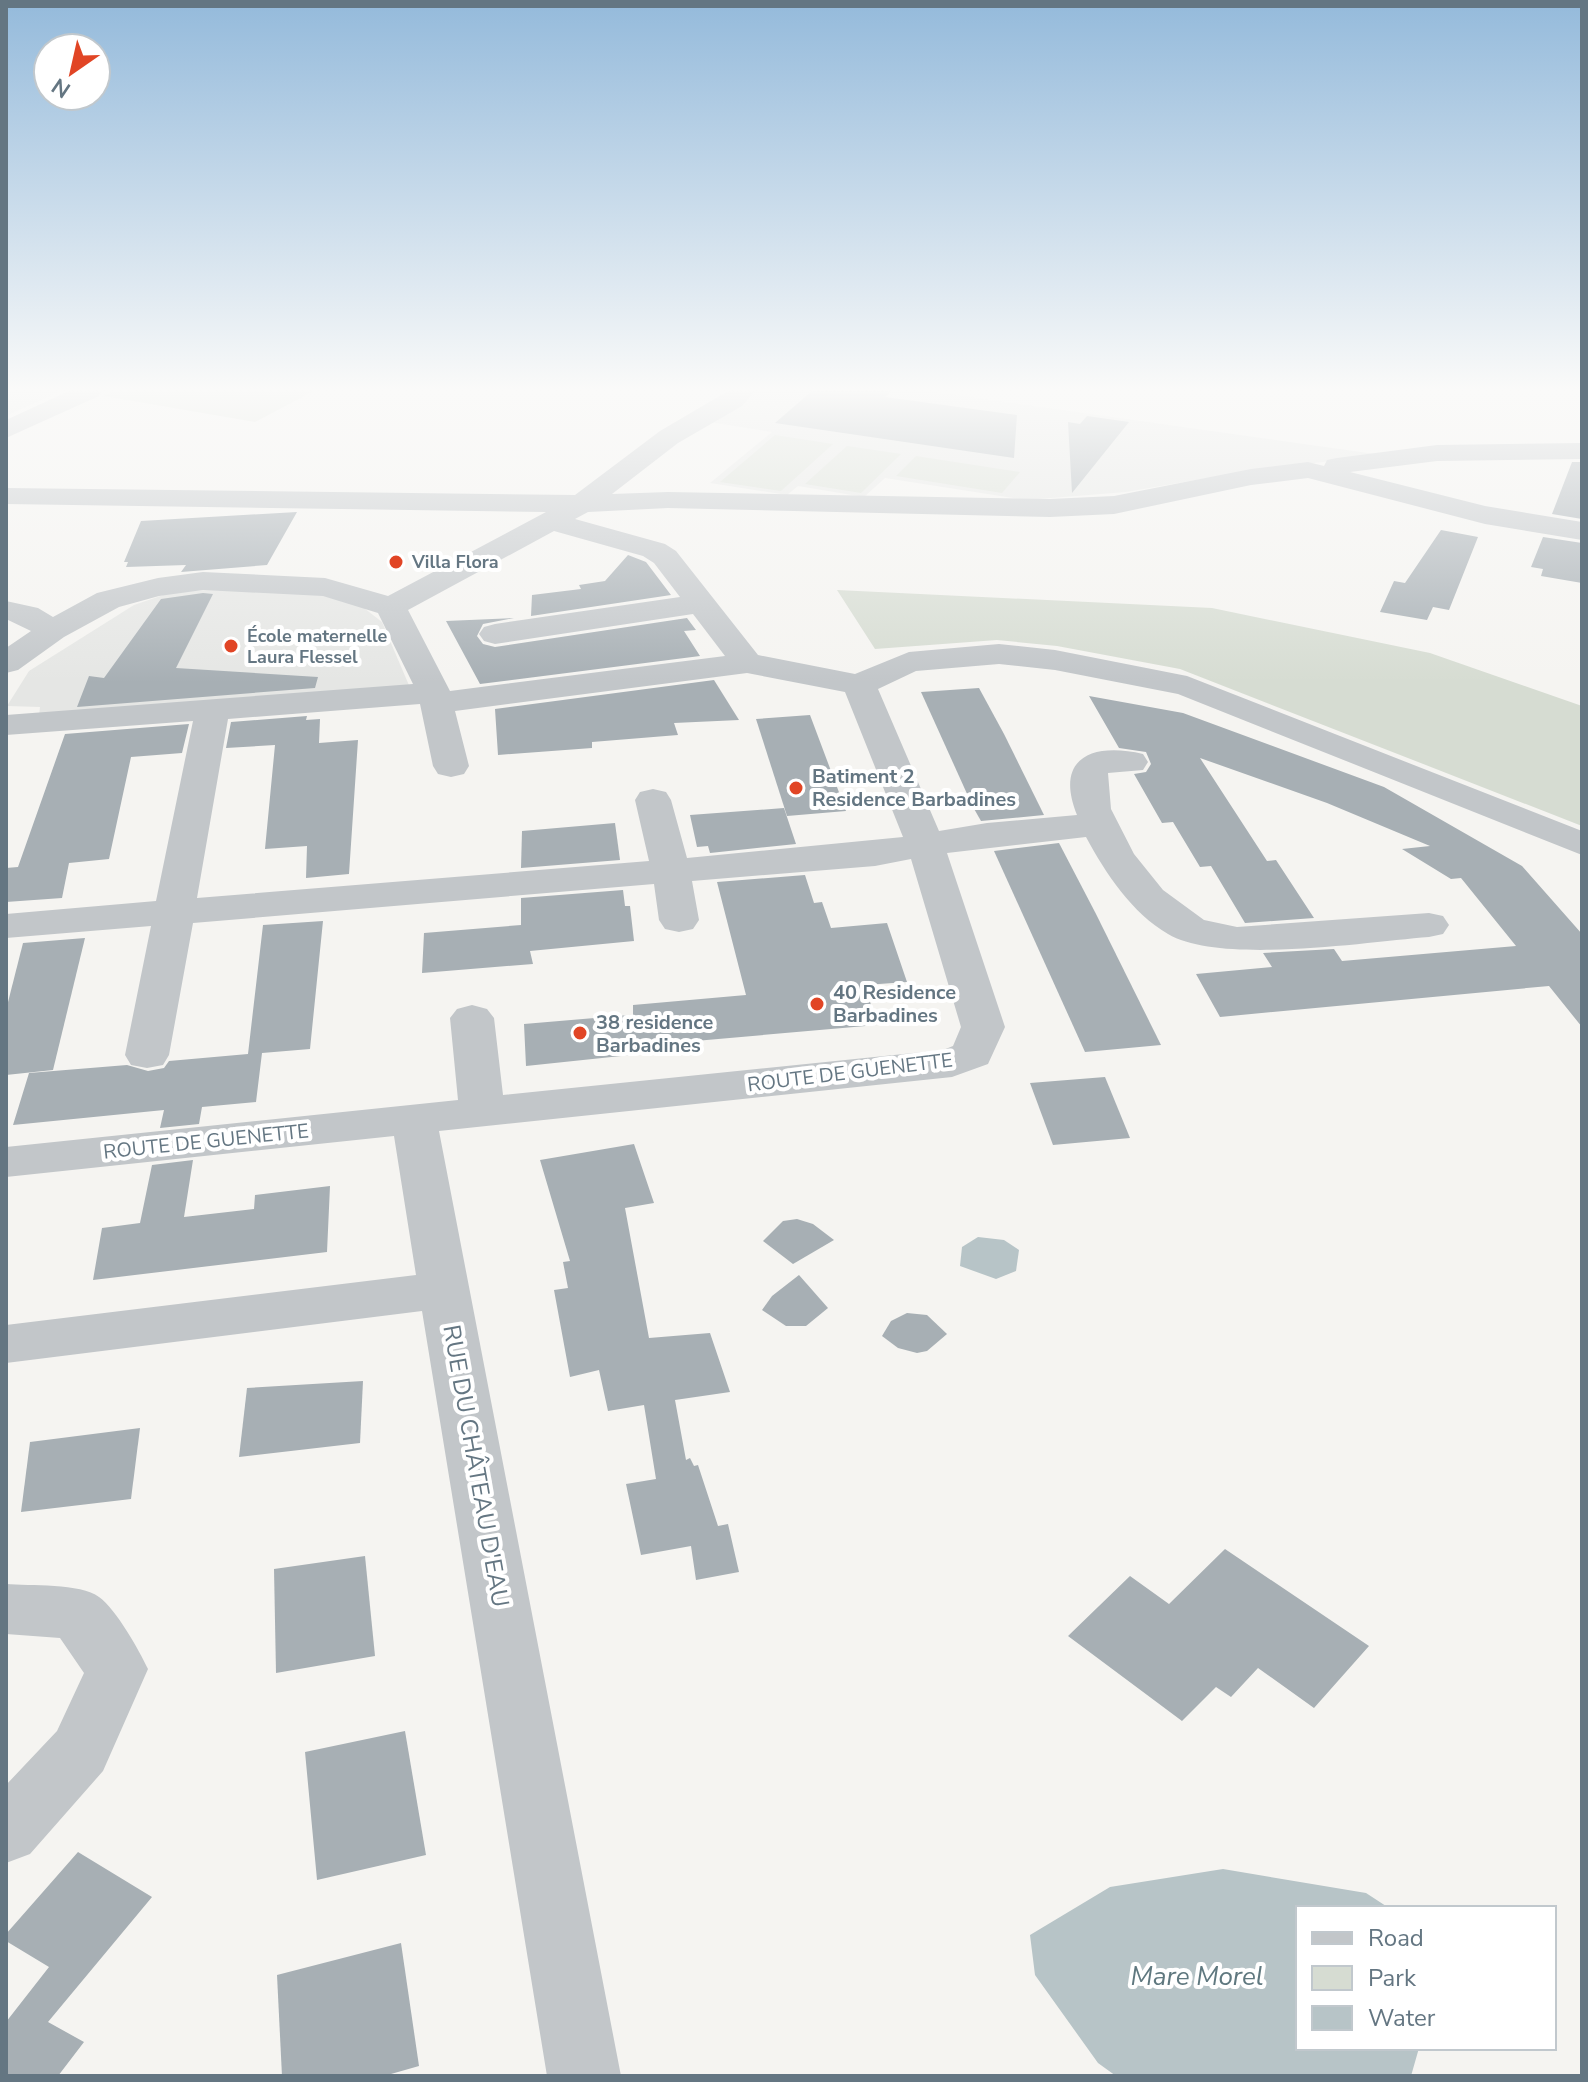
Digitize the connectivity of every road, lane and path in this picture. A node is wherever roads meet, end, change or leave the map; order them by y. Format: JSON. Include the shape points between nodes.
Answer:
{"nodes":[{"id":1,"x":603,"y":488,"type":"edge"},
{"id":2,"x":1196,"y":488,"type":"edge"},
{"id":3,"x":1379,"y":488,"type":"edge"},
{"id":4,"x":6,"y":496,"type":"edge"},
{"id":5,"x":582,"y":504,"type":"junction"},
{"id":6,"x":550,"y":521,"type":"junction"},
{"id":7,"x":1582,"y":531,"type":"edge"},
{"id":8,"x":699,"y":604,"type":"junction"},
{"id":9,"x":391,"y":607,"type":"junction"},
{"id":10,"x":6,"y":610,"type":"edge"},
{"id":11,"x":53,"y":630,"type":"junction"},
{"id":12,"x":495,"y":634,"type":"dead end"},
{"id":13,"x":6,"y":663,"type":"edge"},
{"id":14,"x":747,"y":663,"type":"junction"},
{"id":15,"x":859,"y":685,"type":"junction"},
{"id":16,"x":436,"y":698,"type":"junction"},
{"id":17,"x":213,"y":709,"type":"junction"},
{"id":18,"x":6,"y":725,"type":"edge"},
{"id":19,"x":1130,"y":762,"type":"dead end"},
{"id":20,"x":451,"y":766,"type":"dead end"},
{"id":21,"x":653,"y":800,"type":"dead end"},
{"id":22,"x":1096,"y":825,"type":"junction"},
{"id":23,"x":1582,"y":844,"type":"edge"},
{"id":24,"x":926,"y":846,"type":"junction"},
{"id":25,"x":671,"y":870,"type":"junction"},
{"id":26,"x":177,"y":910,"type":"junction"},
{"id":27,"x":679,"y":920,"type":"dead end"},
{"id":28,"x":1429,"y":925,"type":"dead end"},
{"id":29,"x":6,"y":926,"type":"edge"},
{"id":30,"x":472,"y":1018,"type":"dead end"},
{"id":31,"x":147,"y":1055,"type":"dead end"},
{"id":32,"x":482,"y":1111,"type":"junction"},
{"id":33,"x":414,"y":1119,"type":"junction"},
{"id":34,"x":6,"y":1162,"type":"edge"},
{"id":35,"x":444,"y":1290,"type":"junction"},
{"id":36,"x":6,"y":1344,"type":"edge"},
{"id":37,"x":6,"y":1609,"type":"edge"},
{"id":38,"x":6,"y":1832,"type":"edge"},
{"id":39,"x":584,"y":2076,"type":"edge"}],
"edges":[{"from":1,"to":5,"type":"street"},
{"from":2,"to":5,"type":"street","via":[[1114,505],[1050,508],[668,500]]},
{"from":3,"to":7,"type":"street","via":[[1485,515]]},
{"from":4,"to":5,"type":"street"},
{"from":5,"to":6,"type":"street"},
{"from":6,"to":8,"type":"street","via":[[654,550]]},
{"from":6,"to":9,"type":"street"},
{"from":8,"to":12,"type":"street"},
{"from":8,"to":14,"type":"street"},
{"from":9,"to":11,"type":"street","via":[[325,587],[203,581],[108,600]]},
{"from":9,"to":16,"type":"street"},
{"from":10,"to":11,"type":"street"},
{"from":11,"to":13,"type":"street"},
{"from":14,"to":15,"type":"street"},
{"from":14,"to":16,"type":"street"},
{"from":15,"to":23,"type":"street","via":[[909,662],[999,654],[1187,686]]},
{"from":15,"to":24,"type":"street","name":"ROUTE DE GUENETTE"},
{"from":16,"to":17,"type":"street"},
{"from":16,"to":20,"type":"street"},
{"from":17,"to":18,"type":"street"},
{"from":17,"to":26,"type":"street"},
{"from":19,"to":22,"type":"street","via":[[1104,761],[1090,767],[1085,782]]},
{"from":21,"to":25,"type":"street"},
{"from":22,"to":24,"type":"street","via":[[987,834]]},
{"from":22,"to":28,"type":"street","via":[[1149,900],[1183,926],[1209,937]]},
{"from":24,"to":25,"type":"street"},
{"from":24,"to":32,"type":"street","name":"ROUTE DE GUENETTE","via":[[983,1027],[972,1054],[952,1063]]},
{"from":25,"to":26,"type":"street"},
{"from":25,"to":27,"type":"street"},
{"from":26,"to":29,"type":"street"},
{"from":26,"to":31,"type":"street"},
{"from":30,"to":32,"type":"street"},
{"from":32,"to":33,"type":"street","name":"ROUTE DE GUENETTE"},
{"from":33,"to":34,"type":"street","name":"ROUTE DE GUENETTE"},
{"from":33,"to":35,"type":"street","name":"RUE DU CHÂTEAU D'EAU"},
{"from":35,"to":36,"type":"street"},
{"from":35,"to":39,"type":"street","name":"RUE DU CHÂTEAU D'EAU"},
{"from":37,"to":38,"type":"street","via":[[77,1614],[117,1669],[80,1751]]}]}
